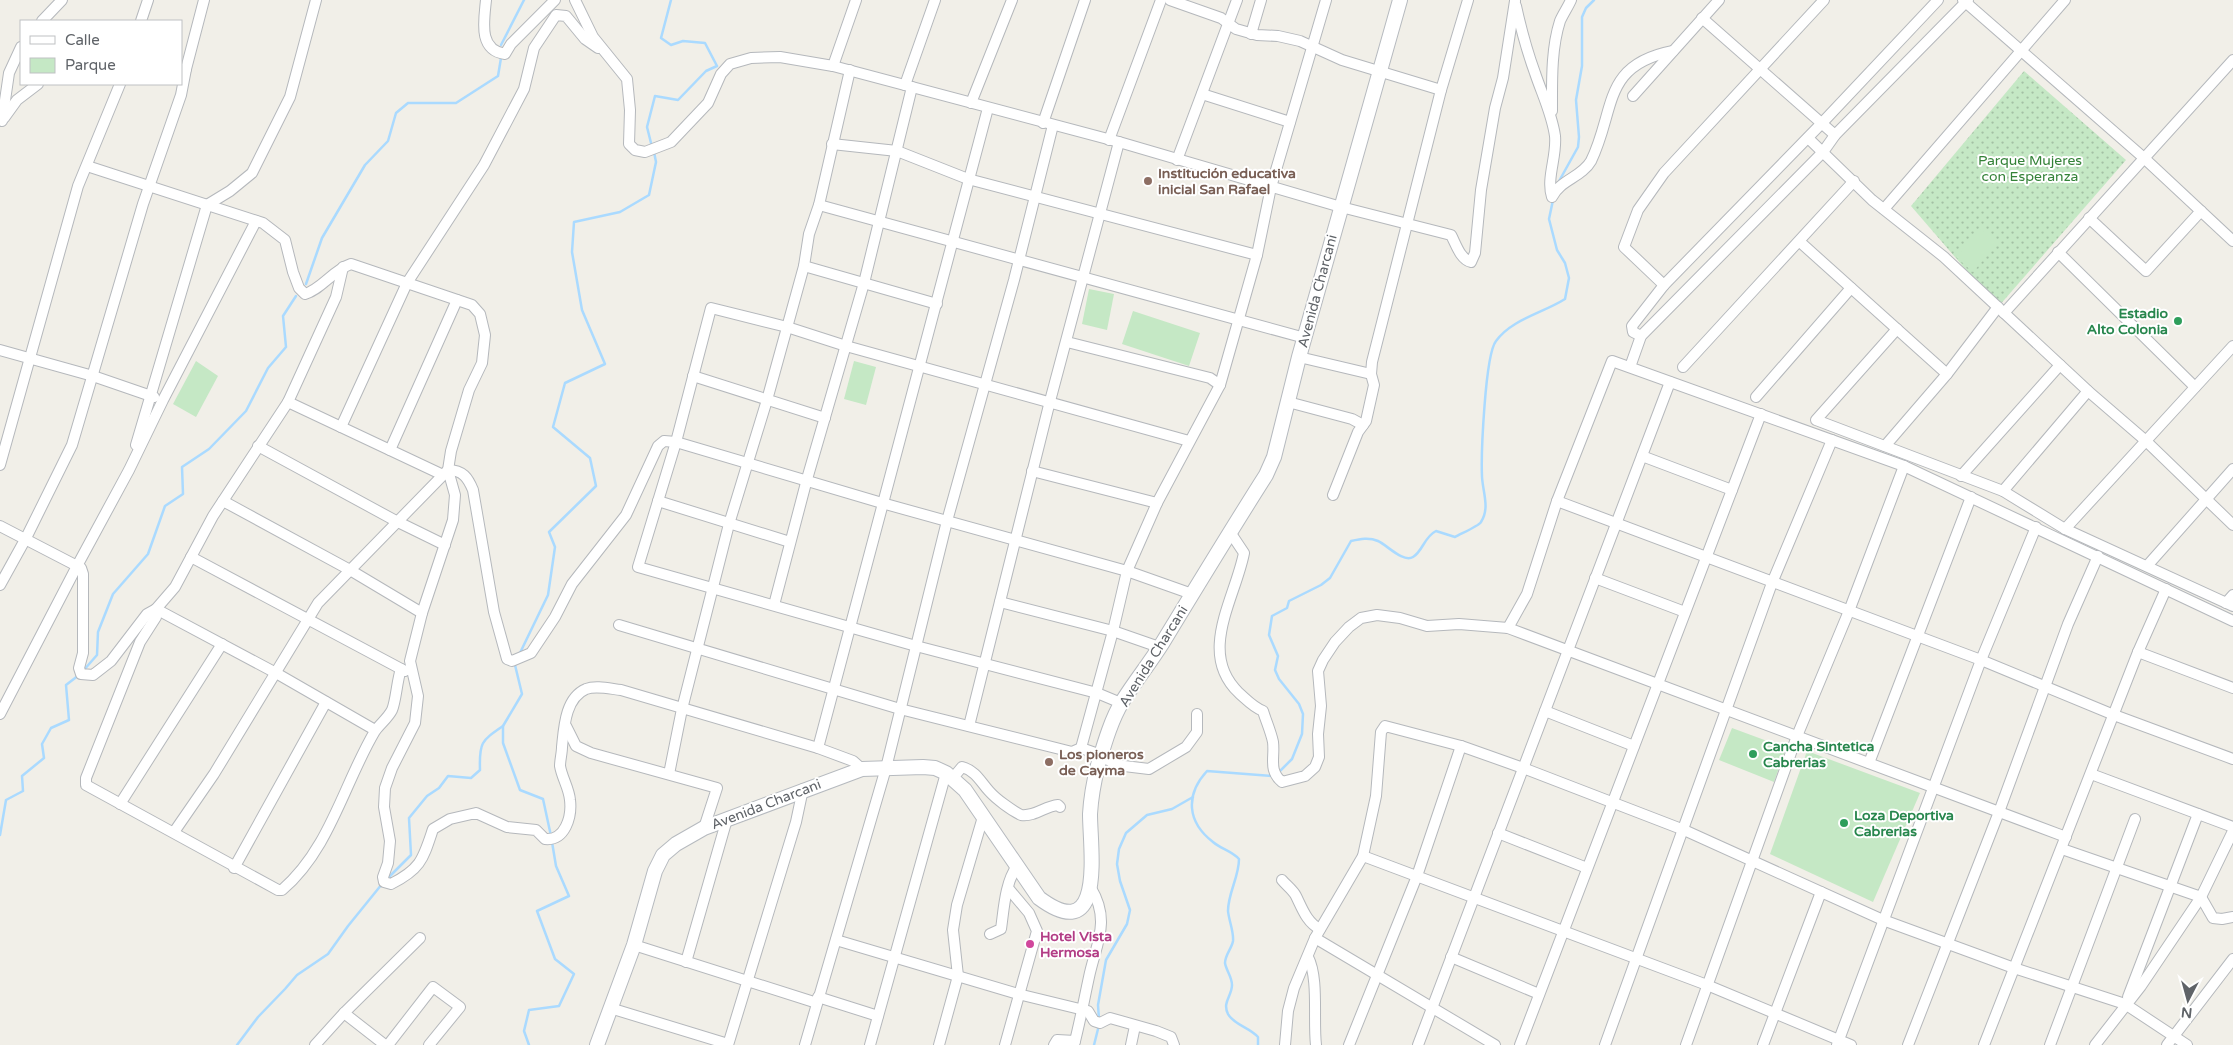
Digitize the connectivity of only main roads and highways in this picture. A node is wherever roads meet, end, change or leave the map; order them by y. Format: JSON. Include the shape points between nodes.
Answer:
{"nodes":[{"id":1,"x":1400,"y":0,"type":"edge"},
{"id":2,"x":597,"y":1045,"type":"edge"}],
"edges":[{"from":1,"to":2,"type":"main road","name":"Avenida Charcani","via":[[1304,338],[1274,457],[1266,475],[1121,704],[1102,755],[1090,811],[1091,888],[1087,902],[1077,911],[1069,912],[1052,908],[1040,898],[965,790],[949,776],[935,768],[862,769],[704,828],[664,854],[655,871],[634,945]]}]}
